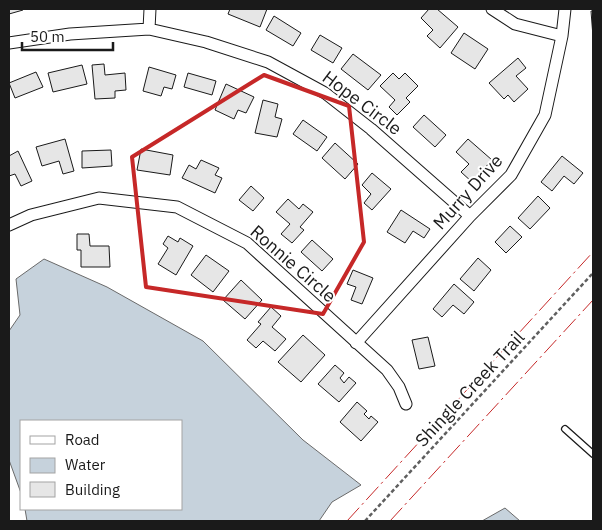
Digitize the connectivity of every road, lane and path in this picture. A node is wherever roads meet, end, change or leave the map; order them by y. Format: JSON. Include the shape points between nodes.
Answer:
{"nodes":[{"id":1,"x":150,"y":9,"type":"edge"},
{"id":2,"x":492,"y":9,"type":"edge"},
{"id":3,"x":565,"y":9,"type":"edge"},
{"id":4,"x":149,"y":29,"type":"junction"},
{"id":5,"x":562,"y":36,"type":"junction"},
{"id":6,"x":9,"y":43,"type":"edge"},
{"id":7,"x":470,"y":216,"type":"junction"},
{"id":8,"x":9,"y":225,"type":"edge"},
{"id":9,"x":593,"y":273,"type":"edge"},
{"id":10,"x":356,"y":343,"type":"junction"},
{"id":11,"x":406,"y":404,"type":"dead end"},
{"id":12,"x":565,"y":429,"type":"dead end"},
{"id":13,"x":593,"y":454,"type":"edge"},
{"id":14,"x":365,"y":521,"type":"edge"}],
"edges":[{"from":1,"to":4,"type":"street"},
{"from":2,"to":5,"type":"street","via":[[515,24]]},
{"from":3,"to":5,"type":"street","name":"Murry Drive"},
{"from":4,"to":6,"type":"street","name":"Hope Circle","via":[[70,34]]},
{"from":4,"to":7,"type":"street","name":"Hope Circle","via":[[206,42],[268,62],[325,93]]},
{"from":5,"to":7,"type":"street","name":"Murry Drive","via":[[545,115],[511,175]]},
{"from":7,"to":10,"type":"street","name":"Murry Drive"},
{"from":8,"to":10,"type":"street","name":"Ronnie Circle","via":[[31,215],[98,198],[177,207],[247,243]]},
{"from":9,"to":14,"type":"path","name":"Shingle Creek Trail"},
{"from":10,"to":11,"type":"street","name":"Ronnie Circle","via":[[387,370]]},
{"from":12,"to":13,"type":"lane"}]}
